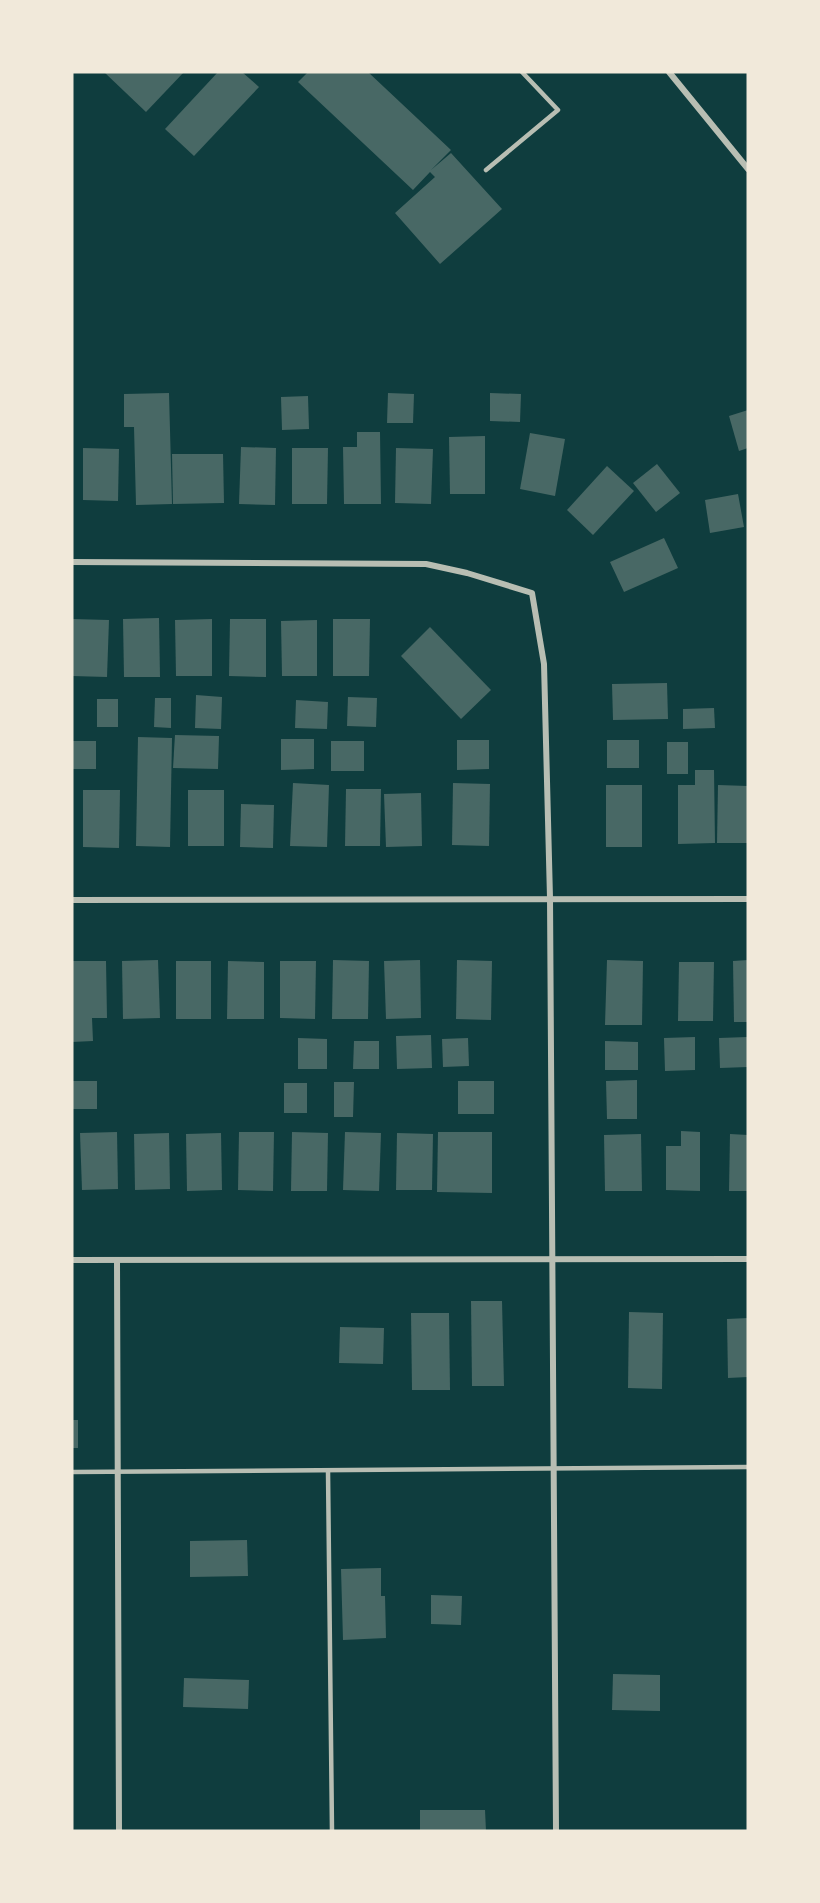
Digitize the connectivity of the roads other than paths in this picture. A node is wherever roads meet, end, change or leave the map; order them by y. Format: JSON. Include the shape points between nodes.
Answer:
{"nodes":[{"id":1,"x":522,"y":72,"type":"edge"},
{"id":2,"x":669,"y":72,"type":"edge"},
{"id":3,"x":748,"y":169,"type":"edge"},
{"id":4,"x":486,"y":170,"type":"dead end"},
{"id":5,"x":72,"y":562,"type":"edge"},
{"id":6,"x":550,"y":898,"type":"junction"},
{"id":7,"x":748,"y":899,"type":"edge"},
{"id":8,"x":72,"y":900,"type":"edge"},
{"id":9,"x":552,"y":1259,"type":"junction"},
{"id":10,"x":748,"y":1259,"type":"edge"},
{"id":11,"x":72,"y":1260,"type":"edge"},
{"id":12,"x":117,"y":1260,"type":"junction"},
{"id":13,"x":748,"y":1467,"type":"edge"},
{"id":14,"x":554,"y":1469,"type":"junction"},
{"id":15,"x":328,"y":1471,"type":"junction"},
{"id":16,"x":72,"y":1472,"type":"edge"},
{"id":17,"x":118,"y":1472,"type":"junction"},
{"id":18,"x":119,"y":1831,"type":"edge"},
{"id":19,"x":332,"y":1831,"type":"edge"},
{"id":20,"x":556,"y":1831,"type":"edge"}],
"edges":[{"from":1,"to":4,"type":"lane","via":[[558,110]]},
{"from":2,"to":3,"type":"street"},
{"from":5,"to":6,"type":"street","via":[[426,564],[532,593],[544,664]]},
{"from":6,"to":7,"type":"street"},
{"from":6,"to":8,"type":"street"},
{"from":6,"to":9,"type":"street"},
{"from":9,"to":10,"type":"street"},
{"from":9,"to":12,"type":"street"},
{"from":9,"to":14,"type":"street"},
{"from":11,"to":12,"type":"street"},
{"from":12,"to":17,"type":"street"},
{"from":13,"to":14,"type":"lane"},
{"from":14,"to":15,"type":"lane"},
{"from":14,"to":20,"type":"street"},
{"from":15,"to":17,"type":"lane"},
{"from":15,"to":19,"type":"lane"},
{"from":16,"to":17,"type":"lane"},
{"from":17,"to":18,"type":"street"}]}
